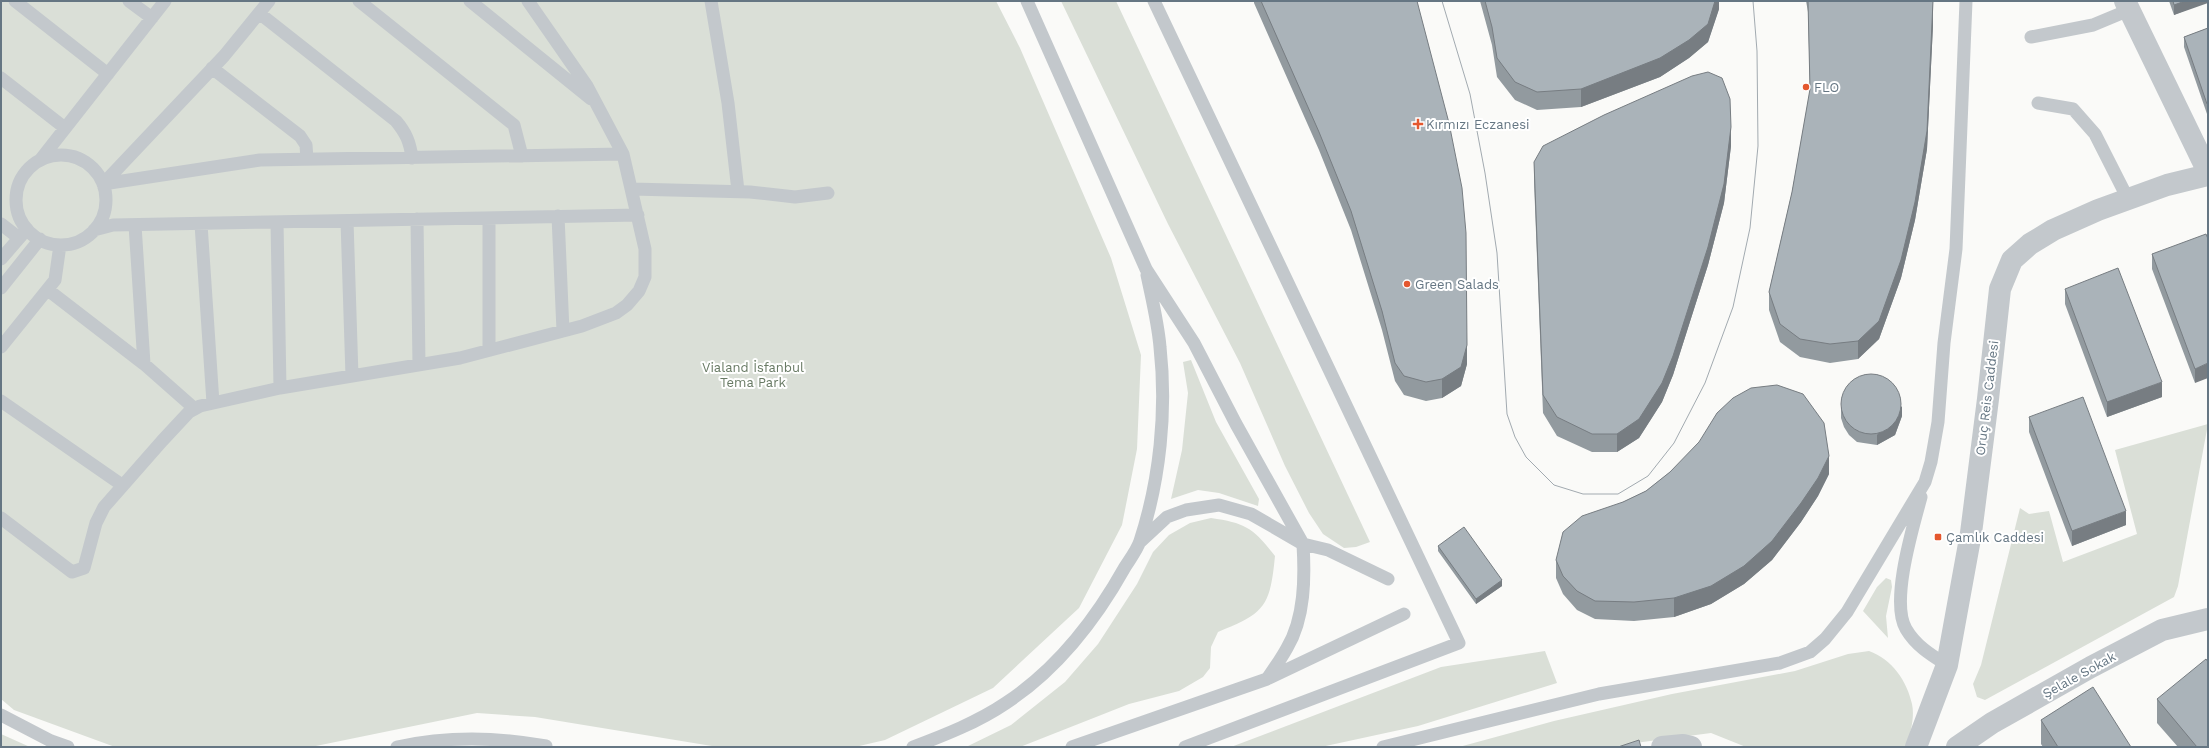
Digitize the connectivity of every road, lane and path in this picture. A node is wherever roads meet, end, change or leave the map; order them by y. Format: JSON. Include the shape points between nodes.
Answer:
{"nodes":[{"id":1,"x":16,"y":1,"type":"edge"},
{"id":2,"x":129,"y":1,"type":"edge"},
{"id":3,"x":165,"y":1,"type":"edge"},
{"id":4,"x":269,"y":1,"type":"edge"},
{"id":5,"x":359,"y":1,"type":"edge"},
{"id":6,"x":470,"y":1,"type":"edge"},
{"id":7,"x":528,"y":1,"type":"edge"},
{"id":8,"x":711,"y":1,"type":"edge"},
{"id":9,"x":1026,"y":1,"type":"edge"},
{"id":10,"x":1154,"y":1,"type":"edge"},
{"id":11,"x":1966,"y":1,"type":"edge"},
{"id":12,"x":2127,"y":5,"type":"edge"},
{"id":13,"x":259,"y":14,"type":"junction"},
{"id":14,"x":152,"y":18,"type":"junction"},
{"id":15,"x":2031,"y":37,"type":"dead end"},
{"id":16,"x":212,"y":68,"type":"junction"},
{"id":17,"x":108,"y":74,"type":"junction"},
{"id":18,"x":1,"y":78,"type":"edge"},
{"id":19,"x":2038,"y":103,"type":"dead end"},
{"id":20,"x":597,"y":104,"type":"junction"},
{"id":21,"x":65,"y":128,"type":"junction"},
{"id":22,"x":2202,"y":143,"type":"edge"},
{"id":23,"x":623,"y":154,"type":"junction"},
{"id":24,"x":522,"y":156,"type":"junction"},
{"id":25,"x":412,"y":158,"type":"junction"},
{"id":26,"x":41,"y":159,"type":"junction"},
{"id":27,"x":307,"y":159,"type":"junction"},
{"id":28,"x":2208,"y":172,"type":"edge"},
{"id":29,"x":2208,"y":175,"type":"edge"},
{"id":30,"x":103,"y":184,"type":"junction"},
{"id":31,"x":632,"y":189,"type":"junction"},
{"id":32,"x":738,"y":191,"type":"junction"},
{"id":33,"x":828,"y":193,"type":"dead end"},
{"id":34,"x":2128,"y":199,"type":"junction"},
{"id":35,"x":638,"y":215,"type":"junction"},
{"id":36,"x":558,"y":216,"type":"junction"},
{"id":37,"x":490,"y":218,"type":"junction"},
{"id":38,"x":417,"y":219,"type":"junction"},
{"id":39,"x":348,"y":221,"type":"junction"},
{"id":40,"x":276,"y":222,"type":"junction"},
{"id":41,"x":1,"y":224,"type":"edge"},
{"id":42,"x":201,"y":224,"type":"junction"},
{"id":43,"x":135,"y":225,"type":"junction"},
{"id":44,"x":94,"y":230,"type":"junction"},
{"id":45,"x":23,"y":233,"type":"junction"},
{"id":46,"x":40,"y":239,"type":"junction"},
{"id":47,"x":60,"y":245,"type":"junction"},
{"id":48,"x":1,"y":259,"type":"edge"},
{"id":49,"x":1146,"y":269,"type":"junction"},
{"id":50,"x":1,"y":288,"type":"edge"},
{"id":51,"x":48,"y":290,"type":"junction"},
{"id":52,"x":563,"y":331,"type":"junction"},
{"id":53,"x":1,"y":348,"type":"edge"},
{"id":54,"x":489,"y":350,"type":"junction"},
{"id":55,"x":144,"y":364,"type":"junction"},
{"id":56,"x":419,"y":365,"type":"junction"},
{"id":57,"x":352,"y":376,"type":"junction"},
{"id":58,"x":280,"y":388,"type":"junction"},
{"id":59,"x":1,"y":401,"type":"edge"},
{"id":60,"x":213,"y":403,"type":"junction"},
{"id":61,"x":195,"y":409,"type":"junction"},
{"id":62,"x":1925,"y":482,"type":"junction"},
{"id":63,"x":122,"y":485,"type":"junction"},
{"id":64,"x":1,"y":518,"type":"edge"},
{"id":65,"x":1139,"y":542,"type":"junction"},
{"id":66,"x":1303,"y":544,"type":"junction"},
{"id":67,"x":1388,"y":579,"type":"dead end"},
{"id":68,"x":1404,"y":614,"type":"dead end"},
{"id":69,"x":2208,"y":619,"type":"edge"},
{"id":70,"x":1947,"y":665,"type":"junction"},
{"id":71,"x":1267,"y":679,"type":"junction"},
{"id":72,"x":1,"y":715,"type":"edge"},
{"id":73,"x":68,"y":747,"type":"edge"},
{"id":74,"x":397,"y":747,"type":"edge"},
{"id":75,"x":548,"y":747,"type":"edge"},
{"id":76,"x":914,"y":747,"type":"edge"},
{"id":77,"x":1072,"y":747,"type":"edge"},
{"id":78,"x":1185,"y":747,"type":"edge"},
{"id":79,"x":1384,"y":747,"type":"edge"},
{"id":80,"x":1662,"y":747,"type":"edge"},
{"id":81,"x":1691,"y":747,"type":"edge"},
{"id":82,"x":1916,"y":747,"type":"edge"},
{"id":83,"x":1958,"y":747,"type":"edge"}],
"edges":[{"from":1,"to":17,"type":"lane"},
{"from":2,"to":14,"type":"lane"},
{"from":3,"to":14,"type":"lane"},
{"from":4,"to":13,"type":"lane"},
{"from":5,"to":24,"type":"lane","via":[[514,125]]},
{"from":6,"to":20,"type":"lane"},
{"from":7,"to":20,"type":"lane"},
{"from":8,"to":32,"type":"lane","via":[[728,103]]},
{"from":9,"to":49,"type":"lane"},
{"from":10,"to":78,"type":"lane","via":[[1459,643]]},
{"from":11,"to":62,"type":"lane","via":[[1956,249],[1944,343],[1938,422]]},
{"from":12,"to":15,"type":"lane","via":[[2093,25]]},
{"from":12,"to":22,"type":"street"},
{"from":13,"to":16,"type":"lane"},
{"from":13,"to":25,"type":"lane","via":[[396,121],[406,133]]},
{"from":14,"to":17,"type":"lane"},
{"from":16,"to":27,"type":"lane","via":[[300,136],[306,145]]},
{"from":16,"to":30,"type":"lane"},
{"from":17,"to":21,"type":"lane"},
{"from":18,"to":21,"type":"lane"},
{"from":19,"to":34,"type":"lane","via":[[2073,109],[2095,134]]},
{"from":20,"to":23,"type":"lane"},
{"from":21,"to":26,"type":"lane"},
{"from":22,"to":28,"type":"street"},
{"from":23,"to":24,"type":"lane"},
{"from":23,"to":31,"type":"lane"},
{"from":24,"to":25,"type":"lane"},
{"from":25,"to":27,"type":"lane"},
{"from":26,"to":30,"type":"lane","via":[[56,155],[78,158],[96,172]]},
{"from":26,"to":45,"type":"lane","via":[[29,168],[20,181],[16,195]]},
{"from":27,"to":30,"type":"lane","via":[[260,160]]},
{"from":29,"to":34,"type":"street","name":"Oruç Reis Caddesi"},
{"from":30,"to":44,"type":"lane","via":[[106,198],[104,213]]},
{"from":31,"to":32,"type":"lane"},
{"from":31,"to":35,"type":"lane"},
{"from":32,"to":33,"type":"lane","via":[[795,197]]},
{"from":34,"to":70,"type":"street","name":"Oruç Reis Caddesi","via":[[2053,230],[2030,244],[2012,260],[2000,289],[1971,532]]},
{"from":35,"to":36,"type":"lane"},
{"from":35,"to":52,"type":"lane","via":[[645,249],[645,277],[639,291],[616,313]]},
{"from":36,"to":37,"type":"lane"},
{"from":36,"to":52,"type":"lane"},
{"from":37,"to":38,"type":"lane"},
{"from":37,"to":54,"type":"lane"},
{"from":38,"to":39,"type":"lane"},
{"from":38,"to":56,"type":"lane"},
{"from":39,"to":40,"type":"lane"},
{"from":39,"to":57,"type":"lane"},
{"from":40,"to":42,"type":"lane"},
{"from":40,"to":58,"type":"lane"},
{"from":41,"to":45,"type":"lane"},
{"from":42,"to":43,"type":"lane"},
{"from":42,"to":60,"type":"lane"},
{"from":43,"to":44,"type":"lane"},
{"from":43,"to":55,"type":"lane"},
{"from":44,"to":47,"type":"lane","via":[[75,243]]},
{"from":45,"to":46,"type":"lane"},
{"from":45,"to":48,"type":"lane"},
{"from":46,"to":47,"type":"lane"},
{"from":46,"to":50,"type":"lane"},
{"from":47,"to":51,"type":"lane","via":[[55,280]]},
{"from":49,"to":65,"type":"lane","via":[[1160,346],[1161,432],[1155,483]]},
{"from":49,"to":66,"type":"lane","via":[[1194,343]]},
{"from":51,"to":53,"type":"lane"},
{"from":51,"to":55,"type":"lane"},
{"from":52,"to":54,"type":"lane"},
{"from":54,"to":56,"type":"lane"},
{"from":55,"to":61,"type":"lane"},
{"from":56,"to":57,"type":"lane"},
{"from":57,"to":58,"type":"lane"},
{"from":58,"to":60,"type":"lane"},
{"from":59,"to":63,"type":"lane"},
{"from":60,"to":61,"type":"lane"},
{"from":61,"to":63,"type":"lane","via":[[189,412]]},
{"from":62,"to":70,"type":"lane","via":[[1909,541],[1900,611],[1905,628],[1919,647]]},
{"from":62,"to":79,"type":"lane","via":[[1847,612],[1825,639],[1810,652],[1780,663],[1599,694]]},
{"from":63,"to":64,"type":"lane","via":[[104,507],[96,523],[84,568],[72,572]]},
{"from":65,"to":66,"type":"lane","via":[[1167,517],[1186,510],[1219,505],[1251,514]]},
{"from":65,"to":76,"type":"lane","via":[[1113,589],[1089,623],[1047,669],[1006,703],[957,730]]},
{"from":66,"to":67,"type":"lane","via":[[1328,550]]},
{"from":66,"to":71,"type":"lane","via":[[1306,578],[1299,616],[1288,647]]},
{"from":68,"to":71,"type":"lane"},
{"from":69,"to":83,"type":"street","name":"Şelale Sokak","via":[[2162,630],[2005,716]]},
{"from":70,"to":82,"type":"street","name":"Oruç Reis Caddesi"},
{"from":71,"to":77,"type":"lane"},
{"from":72,"to":73,"type":"lane"},
{"from":74,"to":75,"type":"lane","via":[[475,738],[513,740]]},
{"from":80,"to":81,"type":"street"}]}
